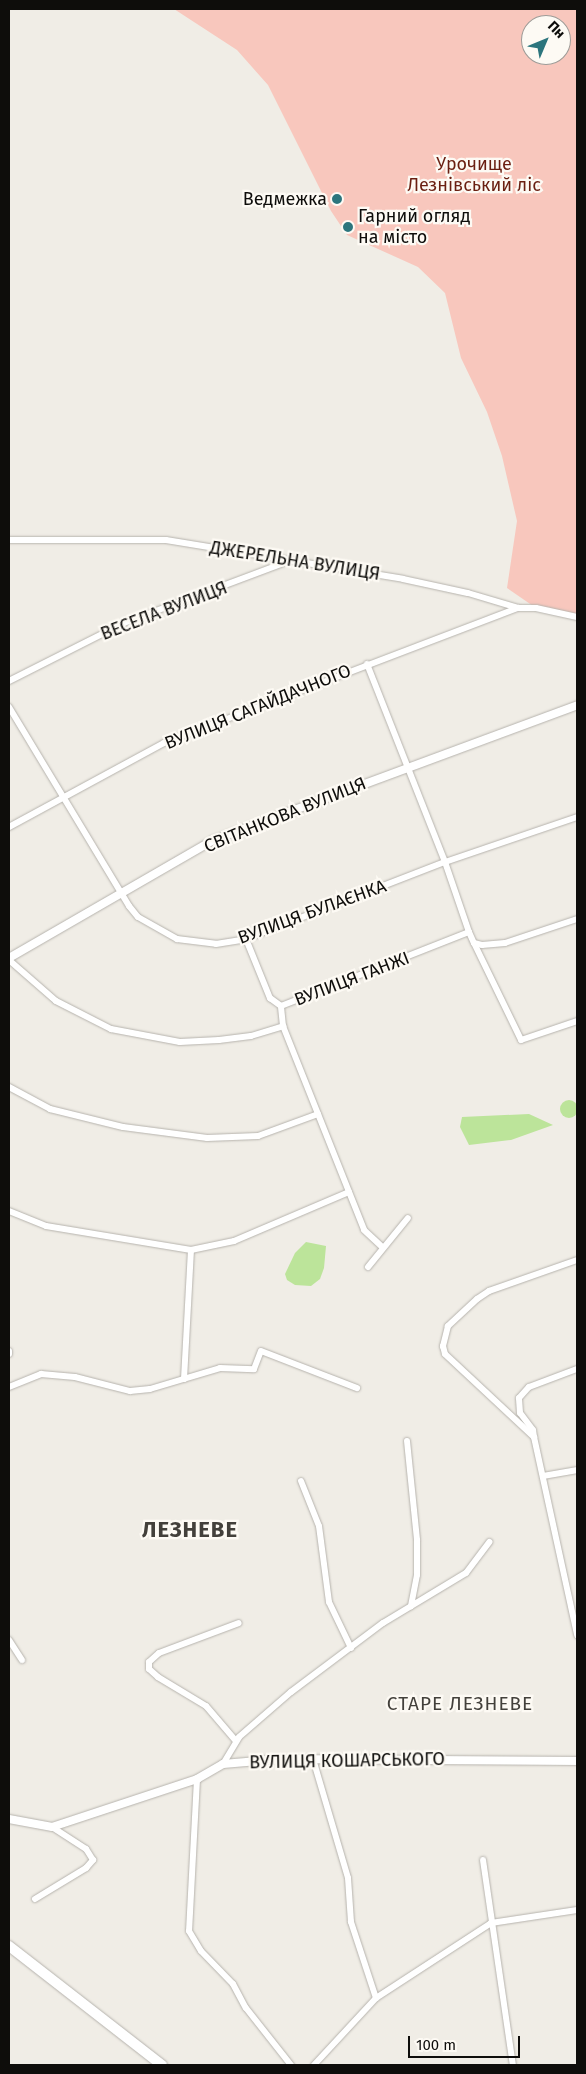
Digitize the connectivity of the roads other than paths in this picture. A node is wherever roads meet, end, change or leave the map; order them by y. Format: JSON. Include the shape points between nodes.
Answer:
{"nodes":[{"id":1,"x":9,"y":540,"type":"edge"},
{"id":2,"x":294,"y":559,"type":"junction"},
{"id":3,"x":518,"y":608,"type":"junction"},
{"id":4,"x":577,"y":617,"type":"edge"},
{"id":5,"x":367,"y":664,"type":"junction"},
{"id":6,"x":9,"y":681,"type":"edge"},
{"id":7,"x":577,"y":706,"type":"edge"},
{"id":8,"x":9,"y":707,"type":"edge"},
{"id":9,"x":407,"y":768,"type":"junction"},
{"id":10,"x":63,"y":796,"type":"junction"},
{"id":11,"x":577,"y":817,"type":"edge"},
{"id":12,"x":9,"y":827,"type":"edge"},
{"id":13,"x":445,"y":862,"type":"junction"},
{"id":14,"x":121,"y":894,"type":"junction"},
{"id":15,"x":577,"y":919,"type":"edge"},
{"id":16,"x":469,"y":932,"type":"junction"},
{"id":17,"x":246,"y":939,"type":"junction"},
{"id":18,"x":474,"y":943,"type":"junction"},
{"id":19,"x":9,"y":959,"type":"edge"},
{"id":20,"x":281,"y":1006,"type":"junction"},
{"id":21,"x":577,"y":1021,"type":"edge"},
{"id":22,"x":283,"y":1026,"type":"junction"},
{"id":23,"x":9,"y":1087,"type":"edge"},
{"id":24,"x":318,"y":1114,"type":"junction"},
{"id":25,"x":349,"y":1192,"type":"junction"},
{"id":26,"x":9,"y":1211,"type":"edge"},
{"id":27,"x":408,"y":1218,"type":"dead end"},
{"id":28,"x":383,"y":1248,"type":"junction"},
{"id":29,"x":192,"y":1250,"type":"junction"},
{"id":30,"x":577,"y":1260,"type":"edge"},
{"id":31,"x":368,"y":1267,"type":"dead end"},
{"id":32,"x":577,"y":1369,"type":"edge"},
{"id":33,"x":184,"y":1379,"type":"junction"},
{"id":34,"x":9,"y":1387,"type":"edge"},
{"id":35,"x":357,"y":1388,"type":"dead end"},
{"id":36,"x":534,"y":1437,"type":"junction"},
{"id":37,"x":407,"y":1441,"type":"dead end"},
{"id":38,"x":577,"y":1470,"type":"edge"},
{"id":39,"x":543,"y":1476,"type":"junction"},
{"id":40,"x":301,"y":1481,"type":"dead end"},
{"id":41,"x":488,"y":1542,"type":"dead end"},
{"id":42,"x":410,"y":1607,"type":"junction"},
{"id":43,"x":239,"y":1623,"type":"dead end"},
{"id":44,"x":577,"y":1635,"type":"edge"},
{"id":45,"x":9,"y":1640,"type":"edge"},
{"id":46,"x":352,"y":1648,"type":"junction"},
{"id":47,"x":22,"y":1660,"type":"dead end"},
{"id":48,"x":236,"y":1740,"type":"junction"},
{"id":49,"x":313,"y":1759,"type":"junction"},
{"id":50,"x":577,"y":1761,"type":"edge"},
{"id":51,"x":223,"y":1764,"type":"junction"},
{"id":52,"x":197,"y":1779,"type":"junction"},
{"id":53,"x":9,"y":1819,"type":"edge"},
{"id":54,"x":52,"y":1827,"type":"junction"},
{"id":55,"x":483,"y":1860,"type":"dead end"},
{"id":56,"x":35,"y":1899,"type":"dead end"},
{"id":57,"x":577,"y":1910,"type":"edge"},
{"id":58,"x":491,"y":1923,"type":"junction"},
{"id":59,"x":9,"y":1946,"type":"edge"},
{"id":60,"x":376,"y":1998,"type":"junction"},
{"id":61,"x":162,"y":2065,"type":"edge"},
{"id":62,"x":291,"y":2065,"type":"edge"},
{"id":63,"x":314,"y":2065,"type":"edge"},
{"id":64,"x":513,"y":2065,"type":"edge"}],
"edges":[{"from":1,"to":2,"type":"street","name":"ДЖЕРЕЛЬНА ВУЛИЦЯ","via":[[166,540]]},
{"from":2,"to":3,"type":"street","name":"ДЖЕРЕЛЬНА ВУЛИЦЯ","via":[[468,592]]},
{"from":2,"to":6,"type":"street","name":"ВЕСЕЛА ВУЛИЦЯ","via":[[124,623]]},
{"from":3,"to":4,"type":"street","name":"ДЖЕРЕЛЬНА ВУЛИЦЯ","via":[[536,608]]},
{"from":3,"to":5,"type":"street","name":"ВУЛИЦЯ САГАЙДАЧНОГО"},
{"from":5,"to":9,"type":"street"},
{"from":5,"to":10,"type":"street","name":"ВУЛИЦЯ САГАЙДАЧНОГО","via":[[164,743]]},
{"from":7,"to":9,"type":"street","name":"СВІТАНКОВА ВУЛИЦЯ"},
{"from":8,"to":10,"type":"street","name":"ВУЛИЦЯ БУЛАЄНКА"},
{"from":9,"to":13,"type":"street"},
{"from":9,"to":14,"type":"street","name":"СВІТАНКОВА ВУЛИЦЯ","via":[[213,840]]},
{"from":10,"to":12,"type":"street","name":"ВУЛИЦЯ САГАЙДАЧНОГО"},
{"from":10,"to":14,"type":"street","name":"ВУЛИЦЯ БУЛАЄНКА"},
{"from":11,"to":13,"type":"street","name":"ВУЛИЦЯ БУЛАЄНКА"},
{"from":13,"to":16,"type":"street"},
{"from":13,"to":17,"type":"street","name":"ВУЛИЦЯ БУЛАЄНКА"},
{"from":14,"to":17,"type":"street","name":"ВУЛИЦЯ БУЛАЄНКА","via":[[138,917],[177,940],[216,944]]},
{"from":14,"to":19,"type":"street","name":"СВІТАНКОВА ВУЛИЦЯ"},
{"from":15,"to":18,"type":"street","via":[[504,943]]},
{"from":16,"to":18,"type":"street"},
{"from":16,"to":20,"type":"street","name":"ВУЛИЦЯ ГАНЖІ"},
{"from":17,"to":20,"type":"street","via":[[270,998]]},
{"from":18,"to":21,"type":"street","via":[[521,1040]]},
{"from":19,"to":22,"type":"street","name":"ВУЛИЦЯ ГАНЖІ","via":[[56,1001],[111,1029],[180,1042],[251,1036]]},
{"from":20,"to":22,"type":"street","name":"ВУЛИЦЯ ГАНЖІ"},
{"from":22,"to":24,"type":"street"},
{"from":23,"to":24,"type":"street","via":[[50,1109],[123,1127],[207,1138],[258,1136]]},
{"from":24,"to":25,"type":"street"},
{"from":25,"to":28,"type":"street","via":[[364,1230]]},
{"from":25,"to":29,"type":"street","via":[[234,1241]]},
{"from":26,"to":29,"type":"street","via":[[46,1226]]},
{"from":27,"to":28,"type":"street"},
{"from":28,"to":31,"type":"street"},
{"from":29,"to":33,"type":"street"},
{"from":30,"to":36,"type":"street","via":[[489,1291],[468,1304],[448,1326],[444,1338],[445,1354]]},
{"from":32,"to":36,"type":"street","via":[[529,1387],[519,1398],[520,1413],[533,1430]]},
{"from":33,"to":34,"type":"street","via":[[130,1391],[75,1377],[41,1374]]},
{"from":33,"to":35,"type":"street","via":[[220,1368],[254,1370],[261,1351]]},
{"from":36,"to":39,"type":"street"},
{"from":37,"to":42,"type":"street","via":[[417,1540],[417,1575]]},
{"from":38,"to":39,"type":"street"},
{"from":39,"to":44,"type":"street"},
{"from":40,"to":46,"type":"street","via":[[319,1526],[329,1602]]},
{"from":41,"to":42,"type":"street","via":[[466,1573]]},
{"from":42,"to":46,"type":"street"},
{"from":43,"to":48,"type":"street","via":[[159,1654],[149,1662],[149,1669],[158,1677],[206,1706]]},
{"from":45,"to":47,"type":"street"},
{"from":46,"to":48,"type":"street","via":[[291,1692]]},
{"from":48,"to":51,"type":"street"},
{"from":49,"to":50,"type":"street","name":"ВУЛИЦЯ КОШАРСЬКОГО"},
{"from":49,"to":51,"type":"street","name":"ВУЛИЦЯ КОШАРСЬКОГО"},
{"from":49,"to":60,"type":"street","via":[[348,1878],[351,1922]]},
{"from":51,"to":52,"type":"street","name":"ВУЛИЦЯ КОШАРСЬКОГО"},
{"from":52,"to":54,"type":"street","name":"ВУЛИЦЯ КОШАРСЬКОГО"},
{"from":52,"to":62,"type":"street","via":[[189,1930],[201,1951],[233,1984],[246,2008]]},
{"from":53,"to":54,"type":"street","name":"ВУЛИЦЯ КОШАРСЬКОГО"},
{"from":54,"to":56,"type":"street","via":[[86,1849],[93,1860],[86,1868]]},
{"from":55,"to":58,"type":"street"},
{"from":57,"to":58,"type":"street"},
{"from":58,"to":60,"type":"street"},
{"from":58,"to":64,"type":"street"},
{"from":59,"to":61,"type":"main road"},
{"from":60,"to":63,"type":"street"}]}
